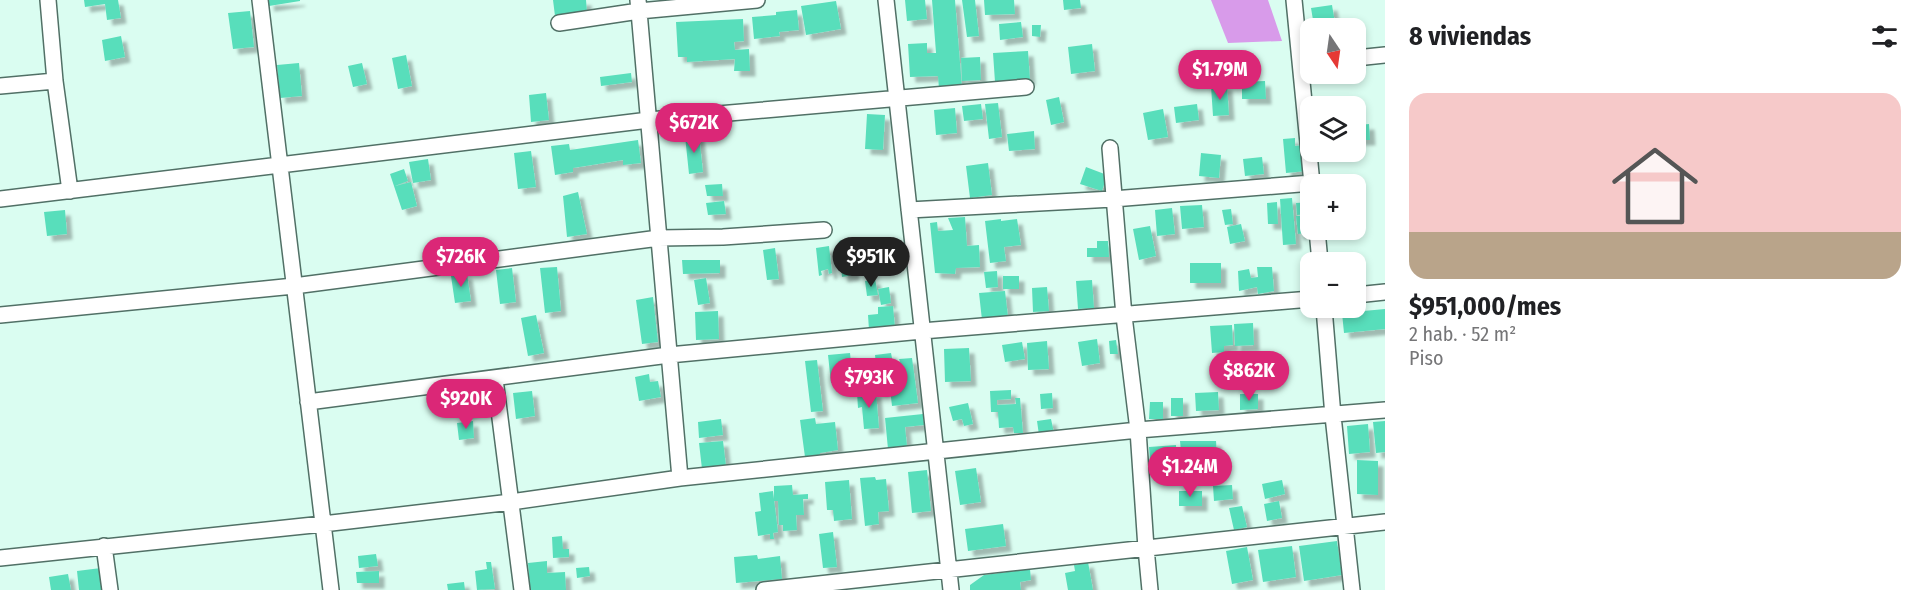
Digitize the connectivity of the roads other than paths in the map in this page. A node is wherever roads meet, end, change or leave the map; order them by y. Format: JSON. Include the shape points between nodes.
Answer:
{"nodes":[{"id":1,"x":48,"y":0,"type":"edge"},
{"id":2,"x":260,"y":0,"type":"edge"},
{"id":3,"x":757,"y":0,"type":"edge"},
{"id":4,"x":886,"y":0,"type":"edge"},
{"id":5,"x":1294,"y":0,"type":"edge"},
{"id":6,"x":639,"y":5,"type":"edge"},
{"id":7,"x":559,"y":23,"type":"dead end"},
{"id":8,"x":1300,"y":31,"type":"edge"},
{"id":9,"x":1385,"y":55,"type":"edge"},
{"id":10,"x":1366,"y":57,"type":"edge"},
{"id":11,"x":55,"y":81,"type":"junction"},
{"id":12,"x":1307,"y":84,"type":"edge"},
{"id":13,"x":0,"y":86,"type":"edge"},
{"id":14,"x":1026,"y":87,"type":"dead end"},
{"id":15,"x":897,"y":100,"type":"junction"},
{"id":16,"x":649,"y":120,"type":"junction"},
{"id":17,"x":1110,"y":148,"type":"dead end"},
{"id":18,"x":280,"y":166,"type":"junction"},
{"id":19,"x":1312,"y":174,"type":"edge"},
{"id":20,"x":1300,"y":185,"type":"edge"},
{"id":21,"x":70,"y":191,"type":"junction"},
{"id":22,"x":0,"y":199,"type":"edge"},
{"id":23,"x":1113,"y":200,"type":"junction"},
{"id":24,"x":909,"y":210,"type":"junction"},
{"id":25,"x":824,"y":230,"type":"dead end"},
{"id":26,"x":659,"y":238,"type":"junction"},
{"id":27,"x":294,"y":286,"type":"junction"},
{"id":28,"x":1385,"y":292,"type":"edge"},
{"id":29,"x":1366,"y":294,"type":"edge"},
{"id":30,"x":1300,"y":300,"type":"edge"},
{"id":31,"x":0,"y":315,"type":"edge"},
{"id":32,"x":1124,"y":316,"type":"junction"},
{"id":33,"x":1325,"y":318,"type":"edge"},
{"id":34,"x":922,"y":331,"type":"junction"},
{"id":35,"x":669,"y":355,"type":"junction"},
{"id":36,"x":495,"y":379,"type":"junction"},
{"id":37,"x":308,"y":402,"type":"junction"},
{"id":38,"x":1385,"y":410,"type":"edge"},
{"id":39,"x":1333,"y":416,"type":"junction"},
{"id":40,"x":1138,"y":430,"type":"junction"},
{"id":41,"x":936,"y":453,"type":"junction"},
{"id":42,"x":680,"y":478,"type":"junction"},
{"id":43,"x":511,"y":502,"type":"junction"},
{"id":44,"x":1385,"y":522,"type":"edge"},
{"id":45,"x":323,"y":524,"type":"junction"},
{"id":46,"x":1345,"y":526,"type":"junction"},
{"id":47,"x":104,"y":546,"type":"junction"},
{"id":48,"x":1146,"y":548,"type":"junction"},
{"id":49,"x":0,"y":558,"type":"edge"},
{"id":50,"x":948,"y":570,"type":"junction"},
{"id":51,"x":110,"y":590,"type":"edge"},
{"id":52,"x":331,"y":590,"type":"edge"},
{"id":53,"x":522,"y":590,"type":"edge"},
{"id":54,"x":764,"y":590,"type":"edge"},
{"id":55,"x":951,"y":590,"type":"edge"},
{"id":56,"x":1150,"y":590,"type":"edge"},
{"id":57,"x":1352,"y":590,"type":"edge"}],
"edges":[{"from":1,"to":11,"type":"street"},
{"from":2,"to":18,"type":"street"},
{"from":3,"to":6,"type":"street"},
{"from":4,"to":15,"type":"street"},
{"from":5,"to":8,"type":"street"},
{"from":6,"to":7,"type":"street"},
{"from":6,"to":16,"type":"street"},
{"from":9,"to":10,"type":"street"},
{"from":11,"to":13,"type":"street"},
{"from":11,"to":21,"type":"street"},
{"from":12,"to":19,"type":"street"},
{"from":14,"to":15,"type":"street"},
{"from":15,"to":16,"type":"street"},
{"from":15,"to":24,"type":"street"},
{"from":16,"to":18,"type":"street"},
{"from":16,"to":26,"type":"street"},
{"from":17,"to":23,"type":"street"},
{"from":18,"to":21,"type":"street"},
{"from":18,"to":27,"type":"street"},
{"from":20,"to":23,"type":"street"},
{"from":21,"to":22,"type":"street"},
{"from":23,"to":24,"type":"street"},
{"from":23,"to":32,"type":"street"},
{"from":24,"to":34,"type":"street"},
{"from":25,"to":26,"type":"street"},
{"from":26,"to":27,"type":"street"},
{"from":26,"to":35,"type":"street"},
{"from":27,"to":31,"type":"street"},
{"from":27,"to":37,"type":"street"},
{"from":28,"to":29,"type":"street"},
{"from":30,"to":32,"type":"street"},
{"from":32,"to":34,"type":"street"},
{"from":32,"to":40,"type":"street"},
{"from":33,"to":39,"type":"street"},
{"from":34,"to":35,"type":"street"},
{"from":34,"to":41,"type":"street"},
{"from":35,"to":36,"type":"street"},
{"from":35,"to":42,"type":"street"},
{"from":36,"to":37,"type":"street"},
{"from":36,"to":43,"type":"street"},
{"from":37,"to":45,"type":"street"},
{"from":38,"to":39,"type":"street"},
{"from":39,"to":40,"type":"street"},
{"from":39,"to":46,"type":"street"},
{"from":40,"to":41,"type":"street"},
{"from":40,"to":48,"type":"street"},
{"from":41,"to":42,"type":"street"},
{"from":41,"to":50,"type":"street"},
{"from":42,"to":43,"type":"street"},
{"from":43,"to":45,"type":"street"},
{"from":43,"to":53,"type":"street"},
{"from":44,"to":46,"type":"street"},
{"from":45,"to":47,"type":"street"},
{"from":45,"to":52,"type":"street"},
{"from":46,"to":48,"type":"street"},
{"from":46,"to":57,"type":"street"},
{"from":47,"to":49,"type":"street"},
{"from":47,"to":51,"type":"street"},
{"from":48,"to":50,"type":"street"},
{"from":48,"to":56,"type":"street"},
{"from":50,"to":54,"type":"street"},
{"from":50,"to":55,"type":"street"}]}
